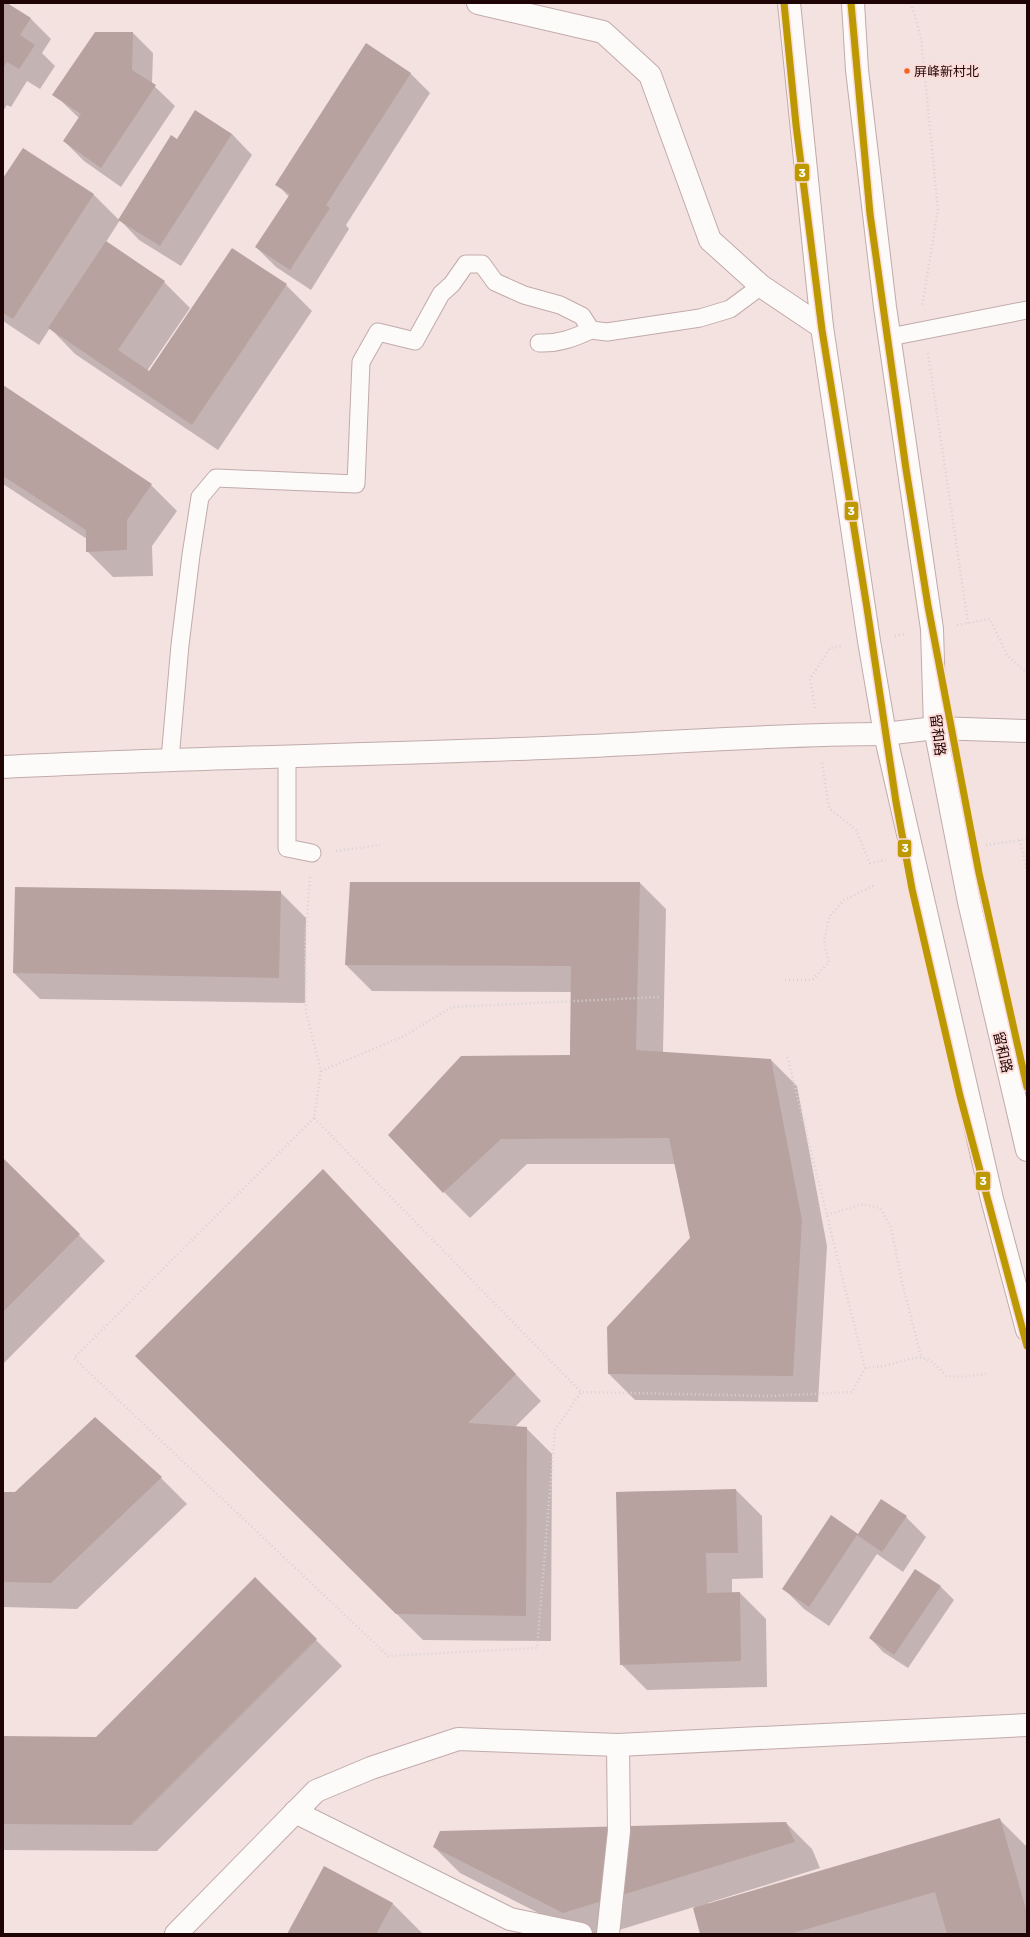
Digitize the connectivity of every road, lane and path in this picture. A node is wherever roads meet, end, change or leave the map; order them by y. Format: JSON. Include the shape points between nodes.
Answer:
{"nodes":[{"id":1,"x":478,"y":3,"type":"edge"},
{"id":2,"x":789,"y":3,"type":"edge"},
{"id":3,"x":853,"y":3,"type":"edge"},
{"id":4,"x":761,"y":286,"type":"junction"},
{"id":5,"x":1027,"y":310,"type":"edge"},
{"id":6,"x":822,"y":327,"type":"junction"},
{"id":7,"x":591,"y":330,"type":"junction"},
{"id":8,"x":890,"y":338,"type":"junction"},
{"id":9,"x":539,"y":343,"type":"dead end"},
{"id":10,"x":935,"y":728,"type":"junction"},
{"id":11,"x":1027,"y":731,"type":"edge"},
{"id":12,"x":885,"y":734,"type":"junction"},
{"id":13,"x":287,"y":756,"type":"junction"},
{"id":14,"x":170,"y":759,"type":"junction"},
{"id":15,"x":3,"y":767,"type":"edge"},
{"id":16,"x":1020,"y":840,"type":"dead end"},
{"id":17,"x":380,"y":845,"type":"dead end"},
{"id":18,"x":312,"y":853,"type":"junction"},
{"id":19,"x":1027,"y":871,"type":"edge"},
{"id":20,"x":875,"y":886,"type":"dead end"},
{"id":21,"x":786,"y":980,"type":"dead end"},
{"id":22,"x":660,"y":997,"type":"dead end"},
{"id":23,"x":787,"y":1055,"type":"dead end"},
{"id":24,"x":321,"y":1071,"type":"junction"},
{"id":25,"x":314,"y":1118,"type":"junction"},
{"id":26,"x":1027,"y":1150,"type":"edge"},
{"id":27,"x":827,"y":1215,"type":"junction"},
{"id":28,"x":1027,"y":1330,"type":"edge"},
{"id":29,"x":921,"y":1356,"type":"junction"},
{"id":30,"x":865,"y":1368,"type":"junction"},
{"id":31,"x":986,"y":1374,"type":"dead end"},
{"id":32,"x":581,"y":1392,"type":"junction"},
{"id":33,"x":1027,"y":1725,"type":"edge"},
{"id":34,"x":618,"y":1745,"type":"junction"},
{"id":35,"x":295,"y":1812,"type":"junction"},
{"id":36,"x":176,"y":1934,"type":"edge"},
{"id":37,"x":581,"y":1934,"type":"edge"},
{"id":38,"x":608,"y":1934,"type":"edge"}],
"edges":[{"from":1,"to":4,"type":"street","via":[[604,32],[650,75],[710,240]]},
{"from":2,"to":6,"type":"street"},
{"from":3,"to":8,"type":"street","name":"留和路","via":[[857,70]]},
{"from":4,"to":6,"type":"street"},
{"from":4,"to":7,"type":"lane","via":[[730,309],[700,318],[607,332]]},
{"from":5,"to":8,"type":"lane"},
{"from":6,"to":12,"type":"street"},
{"from":7,"to":9,"type":"lane","via":[[573,339],[551,344]]},
{"from":7,"to":14,"type":"lane","via":[[582,316],[560,305],[524,295],[495,282],[482,264],[466,264],[452,284],[441,294],[415,341],[378,332],[361,362],[356,484],[216,478],[200,497],[180,645]]},
{"from":8,"to":10,"type":"street","name":"留和路","via":[[932,629]]},
{"from":10,"to":11,"type":"street"},
{"from":10,"to":12,"type":"street"},
{"from":10,"to":26,"type":"street","name":"留和路","via":[[969,902]]},
{"from":12,"to":13,"type":"street","via":[[818,734],[545,748]]},
{"from":12,"to":28,"type":"street","via":[[992,1199]]},
{"from":13,"to":14,"type":"street"},
{"from":13,"to":18,"type":"lane","via":[[288,848]]},
{"from":14,"to":15,"type":"street"},
{"from":16,"to":19,"type":"path"},
{"from":17,"to":18,"type":"path"},
{"from":18,"to":24,"type":"path","via":[[305,943],[306,1012]]},
{"from":20,"to":21,"type":"path","via":[[844,900],[829,917],[824,943],[829,962],[812,980]]},
{"from":22,"to":24,"type":"path","via":[[452,1007],[404,1036]]},
{"from":23,"to":27,"type":"path"},
{"from":24,"to":25,"type":"path"},
{"from":25,"to":32,"type":"path"},
{"from":25,"to":32,"type":"path","via":[[74,1358],[388,1656],[537,1648],[555,1430]]},
{"from":27,"to":29,"type":"path","via":[[863,1204],[880,1208],[891,1226]]},
{"from":27,"to":30,"type":"path"},
{"from":29,"to":30,"type":"path"},
{"from":29,"to":31,"type":"path","via":[[935,1363],[946,1376]]},
{"from":30,"to":32,"type":"path","via":[[852,1392],[769,1396]]},
{"from":33,"to":34,"type":"street"},
{"from":34,"to":35,"type":"street","via":[[458,1739],[371,1768],[316,1791]]},
{"from":34,"to":38,"type":"street","via":[[619,1831]]},
{"from":35,"to":36,"type":"street"},
{"from":35,"to":37,"type":"street","via":[[510,1919]]}]}
